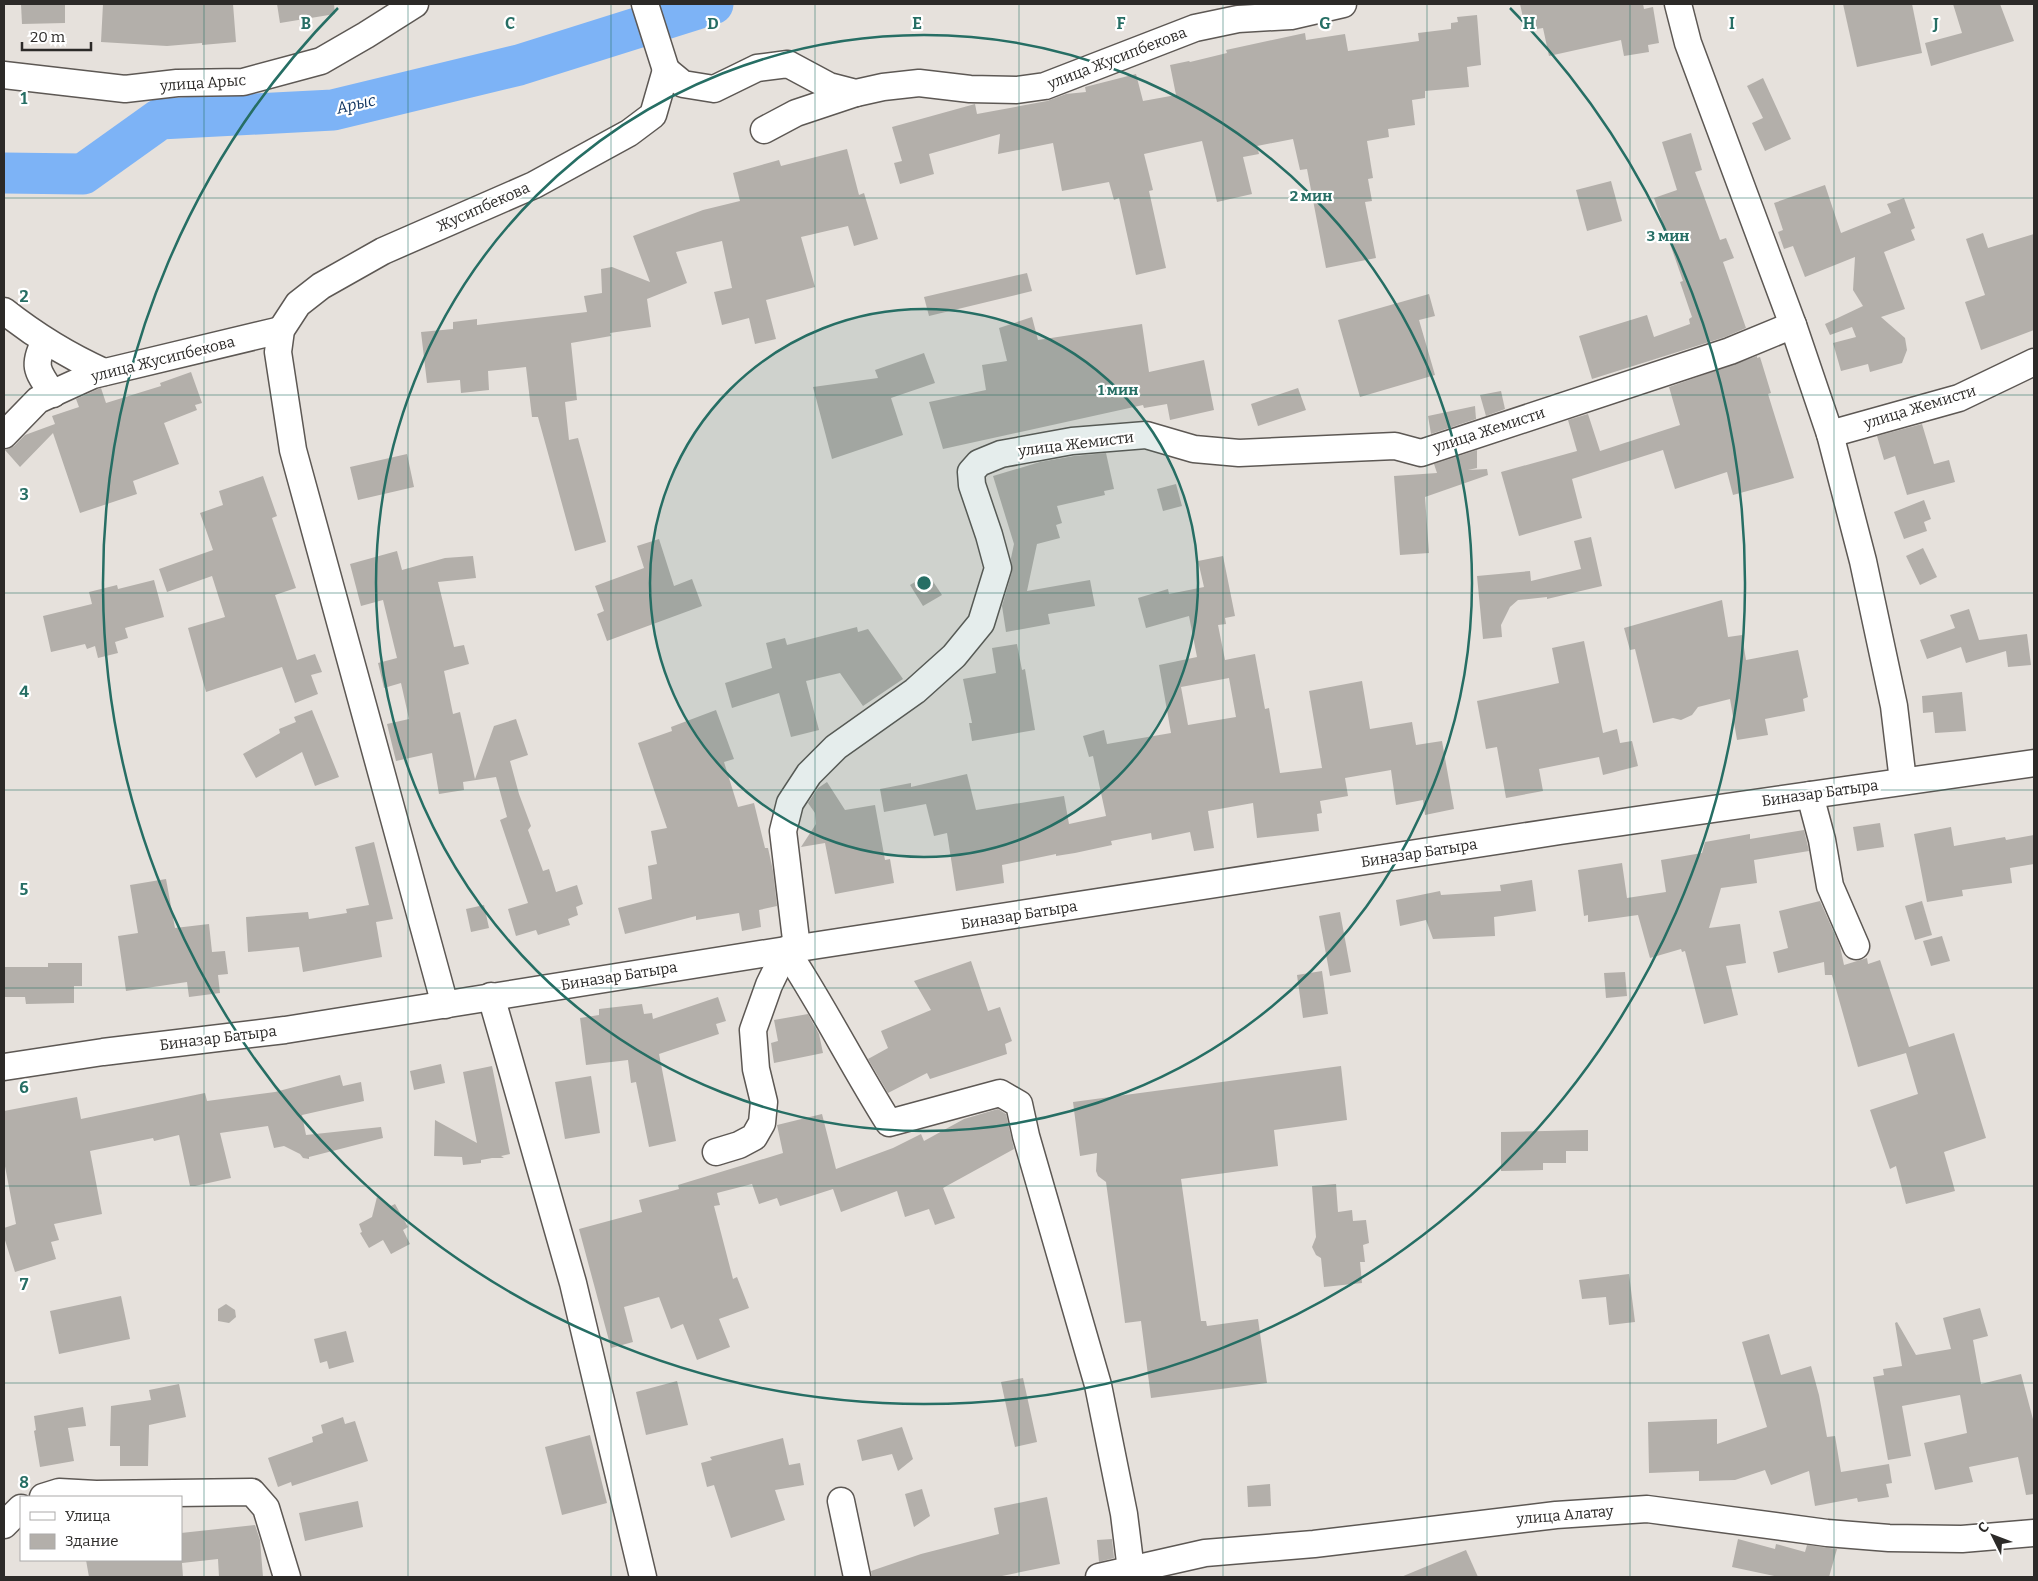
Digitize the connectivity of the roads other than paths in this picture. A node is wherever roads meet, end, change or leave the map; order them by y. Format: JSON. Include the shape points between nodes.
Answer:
{"nodes":[{"id":1,"x":415,"y":4,"type":"edge"},
{"id":2,"x":645,"y":4,"type":"edge"},
{"id":3,"x":1343,"y":4,"type":"edge"},
{"id":4,"x":1678,"y":4,"type":"edge"},
{"id":5,"x":666,"y":70,"type":"junction"},
{"id":6,"x":4,"y":75,"type":"edge"},
{"id":7,"x":856,"y":93,"type":"junction"},
{"id":8,"x":764,"y":130,"type":"dead end"},
{"id":9,"x":4,"y":311,"type":"edge"},
{"id":10,"x":1793,"y":325,"type":"junction"},
{"id":11,"x":281,"y":330,"type":"junction"},
{"id":12,"x":45,"y":341,"type":"junction"},
{"id":13,"x":2034,"y":362,"type":"edge"},
{"id":14,"x":104,"y":372,"type":"junction"},
{"id":15,"x":53,"y":394,"type":"junction"},
{"id":16,"x":1830,"y":434,"type":"junction"},
{"id":17,"x":4,"y":435,"type":"edge"},
{"id":18,"x":2034,"y":763,"type":"edge"},
{"id":19,"x":1903,"y":781,"type":"junction"},
{"id":20,"x":1810,"y":795,"type":"junction"},
{"id":21,"x":1856,"y":946,"type":"dead end"},
{"id":22,"x":792,"y":949,"type":"junction"},
{"id":23,"x":491,"y":996,"type":"junction"},
{"id":24,"x":445,"y":1005,"type":"junction"},
{"id":25,"x":4,"y":1067,"type":"edge"},
{"id":26,"x":716,"y":1152,"type":"dead end"},
{"id":27,"x":46,"y":1496,"type":"edge"},
{"id":28,"x":841,"y":1501,"type":"dead end"},
{"id":29,"x":20,"y":1509,"type":"edge"},
{"id":30,"x":4,"y":1525,"type":"edge"},
{"id":31,"x":2034,"y":1533,"type":"edge"},
{"id":32,"x":1131,"y":1570,"type":"junction"},
{"id":33,"x":287,"y":1577,"type":"edge"},
{"id":34,"x":643,"y":1577,"type":"edge"},
{"id":35,"x":857,"y":1577,"type":"edge"},
{"id":36,"x":1099,"y":1577,"type":"edge"}],
"edges":[{"from":1,"to":6,"type":"street","name":"улица Арыс","via":[[321,61],[244,82],[177,83],[125,89]]},
{"from":2,"to":5,"type":"street"},
{"from":3,"to":7,"type":"street","name":"улица Жусипбекова","via":[[1291,16],[1238,19],[1195,28],[1045,86],[979,90],[919,83]]},
{"from":4,"to":10,"type":"street","via":[[1688,43]]},
{"from":5,"to":7,"type":"street","name":"улица Жусипбекова","via":[[683,84],[714,89],[757,68],[788,64],[830,86]]},
{"from":5,"to":11,"type":"street","name":"Жусипбекова","via":[[653,115],[629,133],[534,185],[382,251],[321,286],[298,304]]},
{"from":7,"to":8,"type":"street","via":[[796,113]]},
{"from":9,"to":12,"type":"street"},
{"from":10,"to":16,"type":"street"},
{"from":10,"to":22,"type":"street","name":"улица Жемисти","via":[[1730,351],[1421,453],[1395,446],[1238,453],[1194,449],[1146,435],[1072,441],[1001,454],[979,463],[971,472],[972,485],[998,568],[981,624],[954,656],[915,691],[836,747],[809,774],[790,803],[783,831]]},
{"from":11,"to":14,"type":"street","name":"улица Жусипбекова"},
{"from":11,"to":24,"type":"street","via":[[278,352],[293,450]]},
{"from":12,"to":14,"type":"street","via":[[68,356]]},
{"from":12,"to":15,"type":"street","via":[[36,358],[38,369]]},
{"from":13,"to":16,"type":"street","name":"улица Жемисти","via":[[1959,398]]},
{"from":14,"to":15,"type":"street","name":"улица Жусипбекова"},
{"from":15,"to":17,"type":"street","name":"улица Жусипбекова","via":[[38,400]]},
{"from":16,"to":19,"type":"street","via":[[1864,561],[1894,706]]},
{"from":18,"to":19,"type":"street","name":"Биназар Батыра"},
{"from":19,"to":20,"type":"street","name":"Биназар Батыра"},
{"from":20,"to":21,"type":"street","via":[[1830,886]]},
{"from":20,"to":22,"type":"street","name":"Биназар Батыра"},
{"from":22,"to":23,"type":"street","name":"Биназар Батыра"},
{"from":22,"to":26,"type":"street","via":[[769,985],[753,1030],[756,1069],[764,1102],[762,1123],[754,1137]]},
{"from":22,"to":32,"type":"street","via":[[889,1124],[1000,1094],[1018,1104],[1098,1385],[1124,1514]]},
{"from":23,"to":24,"type":"street","name":"Биназар Батыра"},
{"from":23,"to":34,"type":"street","via":[[573,1282]]},
{"from":24,"to":25,"type":"street","name":"Биназар Батыра"},
{"from":27,"to":33,"type":"street","via":[[59,1492],[252,1492],[266,1508]]},
{"from":28,"to":35,"type":"street"},
{"from":29,"to":30,"type":"street"},
{"from":31,"to":32,"type":"street","name":"улица Алатау","via":[[1962,1539],[1889,1538],[1647,1509],[1547,1516],[1314,1544],[1205,1553]]},
{"from":32,"to":36,"type":"street","name":"улица Алатау"}]}
